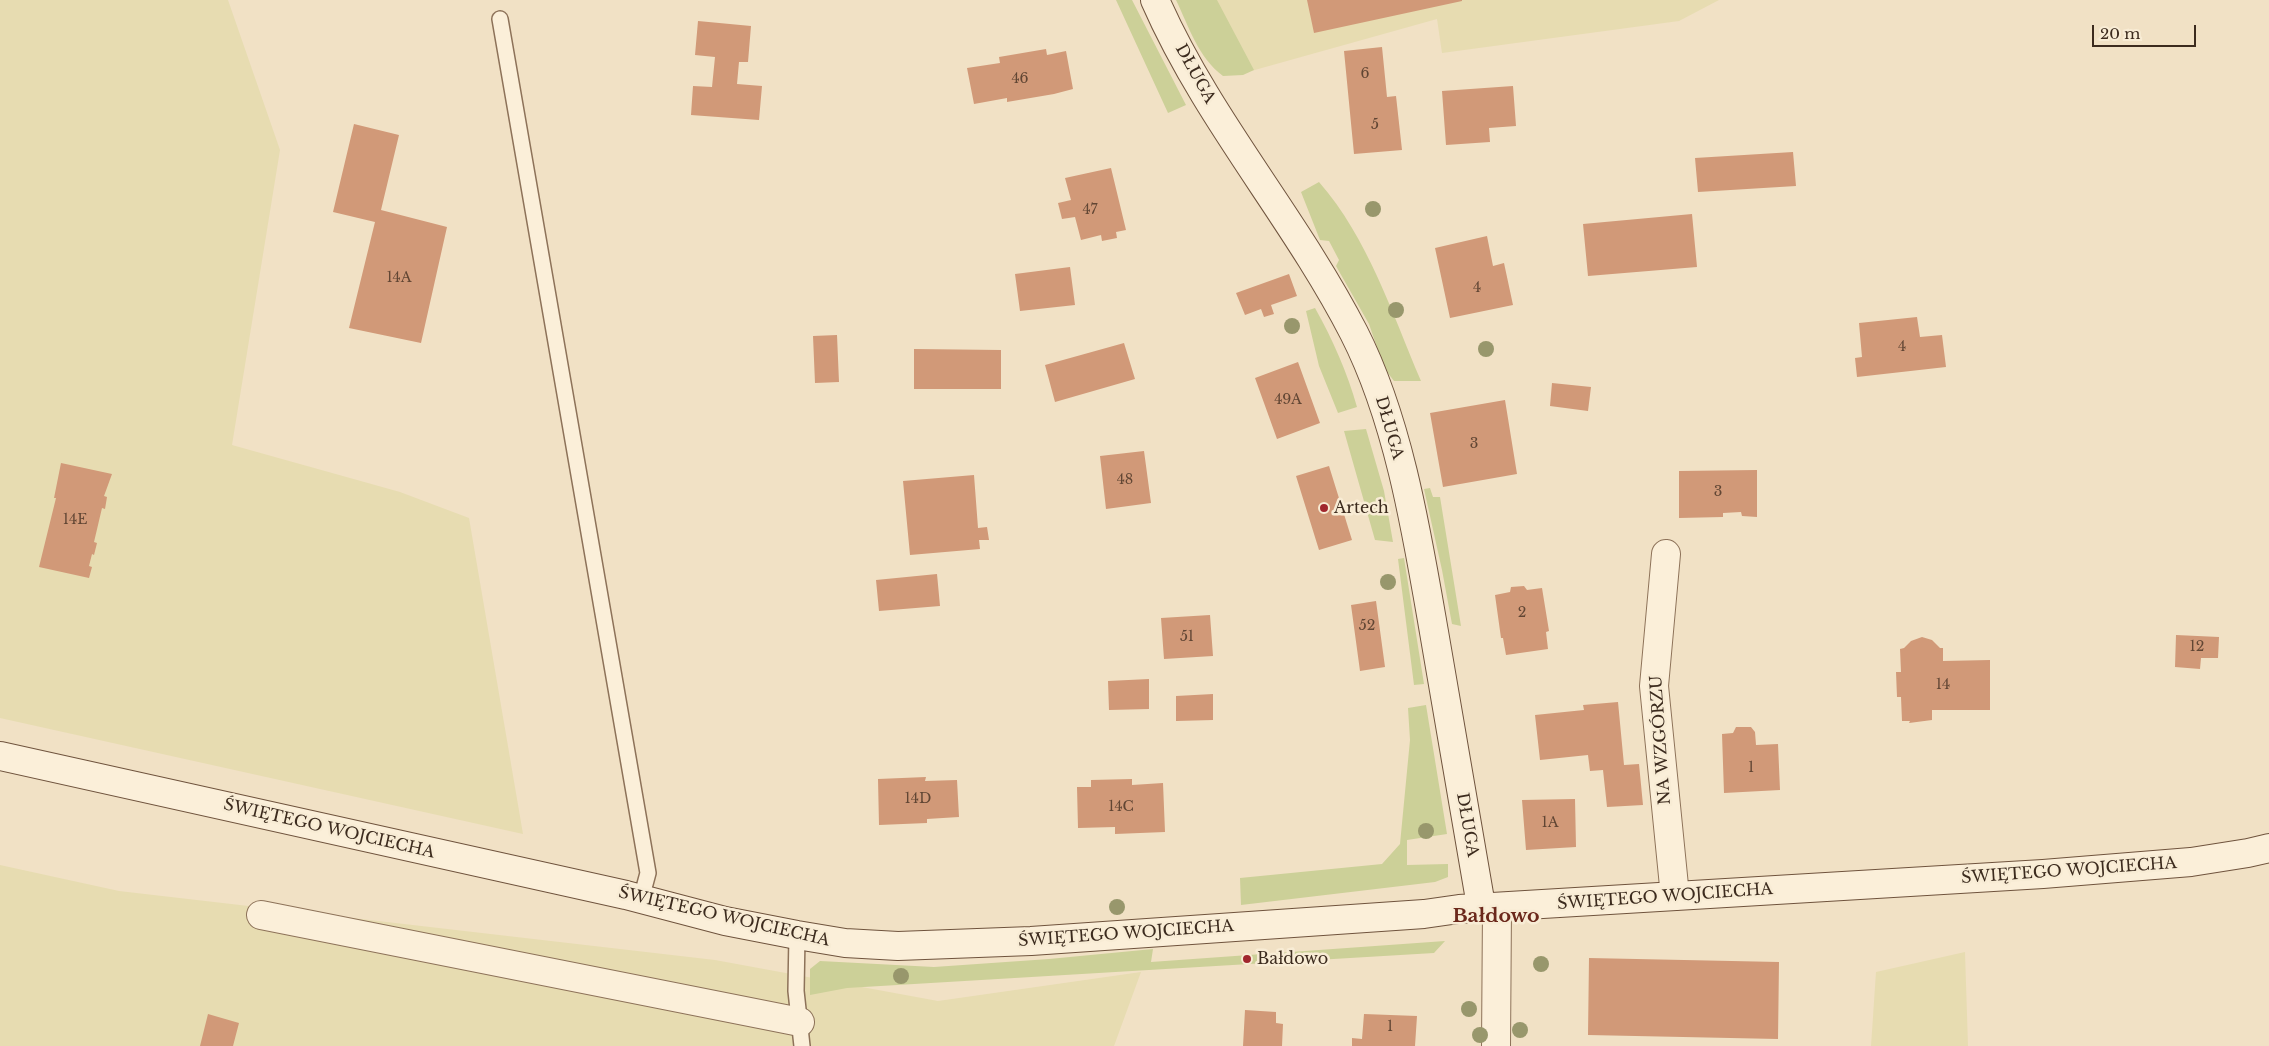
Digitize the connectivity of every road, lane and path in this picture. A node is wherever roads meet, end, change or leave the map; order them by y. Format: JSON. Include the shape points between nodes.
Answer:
{"nodes":[{"id":1,"x":1155,"y":0,"type":"edge"},
{"id":2,"x":500,"y":19,"type":"dead end"},
{"id":3,"x":1666,"y":554,"type":"dead end"},
{"id":4,"x":0,"y":756,"type":"edge"},
{"id":5,"x":2269,"y":848,"type":"edge"},
{"id":6,"x":1675,"y":896,"type":"junction"},
{"id":7,"x":641,"y":899,"type":"junction"},
{"id":8,"x":1488,"y":908,"type":"junction"},
{"id":9,"x":261,"y":915,"type":"dead end"},
{"id":10,"x":797,"y":936,"type":"junction"},
{"id":11,"x":801,"y":1034,"type":"edge"},
{"id":12,"x":1496,"y":1046,"type":"edge"}],
"edges":[{"from":1,"to":8,"type":"street","name":"DŁUGA","via":[[1216,110],[1320,271],[1354,334],[1380,394],[1420,548],[1478,885]]},
{"from":2,"to":7,"type":"lane","via":[[648,873]]},
{"from":3,"to":6,"type":"street","name":"NA WZGÓRZU","via":[[1654,686]]},
{"from":4,"to":7,"type":"street","name":"ŚWIĘTEGO WOJCIECHA"},
{"from":5,"to":6,"type":"street","name":"ŚWIĘTEGO WOJCIECHA","via":[[2191,862],[2043,874]]},
{"from":6,"to":8,"type":"street","name":"ŚWIĘTEGO WOJCIECHA"},
{"from":7,"to":10,"type":"street","name":"ŚWIĘTEGO WOJCIECHA"},
{"from":8,"to":10,"type":"street","name":"ŚWIĘTEGO WOJCIECHA","via":[[1031,941],[898,946],[845,944]]},
{"from":8,"to":12,"type":"street","name":"DŁUGA"},
{"from":9,"to":11,"type":"street"},
{"from":10,"to":11,"type":"lane","via":[[796,991]]}]}
